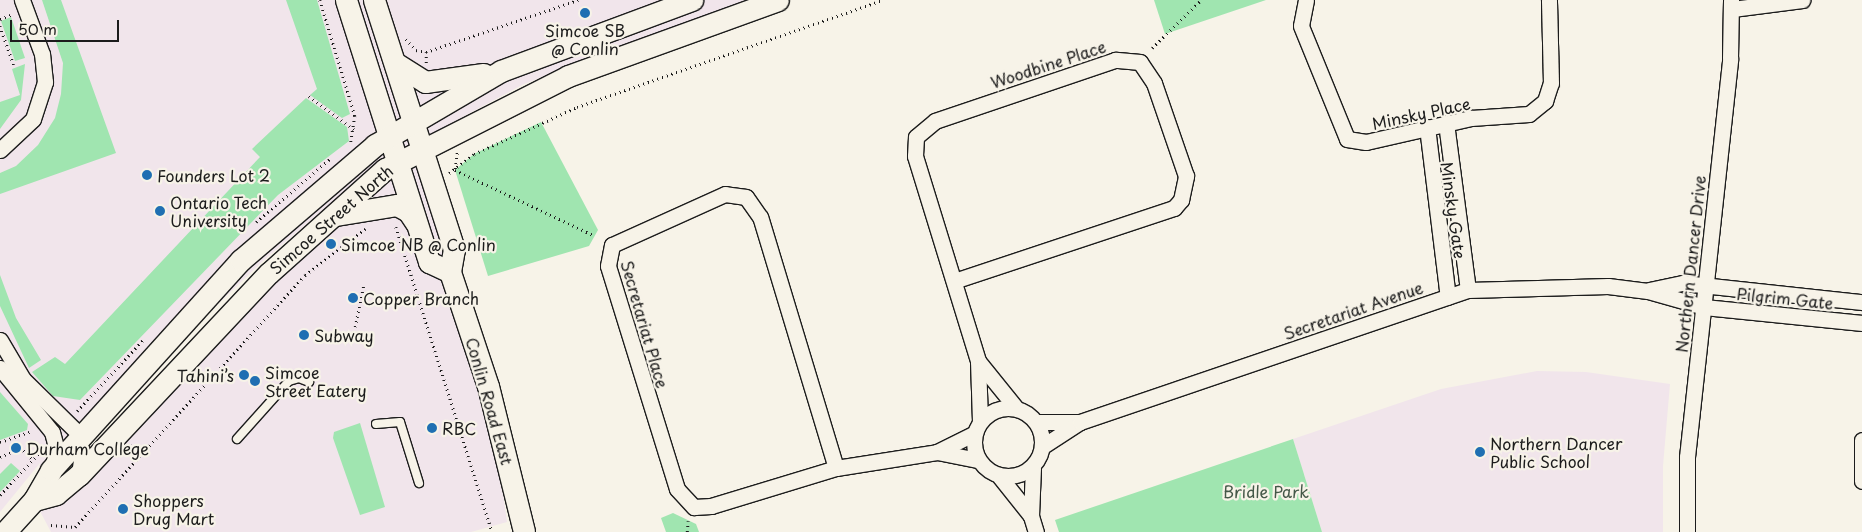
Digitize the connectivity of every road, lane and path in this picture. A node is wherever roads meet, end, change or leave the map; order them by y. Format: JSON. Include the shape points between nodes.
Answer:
{"nodes":[{"id":1,"x":22,"y":0,"type":"edge"},
{"id":2,"x":320,"y":0,"type":"edge"},
{"id":3,"x":346,"y":0,"type":"edge"},
{"id":4,"x":374,"y":0,"type":"edge"},
{"id":5,"x":578,"y":0,"type":"edge"},
{"id":6,"x":692,"y":0,"type":"edge"},
{"id":7,"x":778,"y":0,"type":"edge"},
{"id":8,"x":882,"y":0,"type":"edge"},
{"id":9,"x":1201,"y":0,"type":"edge"},
{"id":10,"x":1306,"y":0,"type":"edge"},
{"id":11,"x":1549,"y":0,"type":"edge"},
{"id":12,"x":1802,"y":0,"type":"edge"},
{"id":13,"x":1732,"y":4,"type":"edge"},
{"id":14,"x":13,"y":14,"type":"dead end"},
{"id":15,"x":0,"y":19,"type":"edge"},
{"id":16,"x":0,"y":26,"type":"edge"},
{"id":17,"x":404,"y":36,"type":"dead end"},
{"id":18,"x":1152,"y":48,"type":"dead end"},
{"id":19,"x":395,"y":63,"type":"junction"},
{"id":20,"x":14,"y":65,"type":"dead end"},
{"id":21,"x":501,"y":71,"type":"junction"},
{"id":22,"x":309,"y":96,"type":"dead end"},
{"id":23,"x":413,"y":120,"type":"junction"},
{"id":24,"x":1446,"y":123,"type":"junction"},
{"id":25,"x":1427,"y":127,"type":"junction"},
{"id":26,"x":390,"y":136,"type":"junction"},
{"id":27,"x":422,"y":147,"type":"junction"},
{"id":28,"x":0,"y":150,"type":"edge"},
{"id":29,"x":397,"y":162,"type":"junction"},
{"id":30,"x":392,"y":205,"type":"junction"},
{"id":31,"x":331,"y":216,"type":"junction"},
{"id":32,"x":372,"y":225,"type":"dead end"},
{"id":33,"x":418,"y":226,"type":"junction"},
{"id":34,"x":593,"y":235,"type":"dead end"},
{"id":35,"x":450,"y":272,"type":"junction"},
{"id":36,"x":954,"y":281,"type":"junction"},
{"id":37,"x":364,"y":283,"type":"dead end"},
{"id":38,"x":1706,"y":287,"type":"junction"},
{"id":39,"x":1468,"y":290,"type":"junction"},
{"id":40,"x":1648,"y":291,"type":"junction"},
{"id":41,"x":1448,"y":297,"type":"junction"},
{"id":42,"x":1862,"y":302,"type":"edge"},
{"id":43,"x":1704,"y":307,"type":"junction"},
{"id":44,"x":1862,"y":323,"type":"edge"},
{"id":45,"x":355,"y":328,"type":"dead end"},
{"id":46,"x":0,"y":340,"type":"edge"},
{"id":47,"x":978,"y":361,"type":"junction"},
{"id":48,"x":0,"y":368,"type":"edge"},
{"id":49,"x":310,"y":382,"type":"dead end"},
{"id":50,"x":1016,"y":408,"type":"junction"},
{"id":51,"x":1037,"y":422,"type":"junction"},
{"id":52,"x":1080,"y":422,"type":"junction"},
{"id":53,"x":376,"y":424,"type":"dead end"},
{"id":54,"x":976,"y":427,"type":"junction"},
{"id":55,"x":37,"y":429,"type":"dead end"},
{"id":56,"x":80,"y":438,"type":"junction"},
{"id":57,"x":237,"y":439,"type":"dead end"},
{"id":58,"x":1862,"y":440,"type":"edge"},
{"id":59,"x":0,"y":442,"type":"edge"},
{"id":60,"x":1043,"y":446,"type":"junction"},
{"id":61,"x":20,"y":447,"type":"dead end"},
{"id":62,"x":16,"y":450,"type":"dead end"},
{"id":63,"x":937,"y":452,"type":"junction"},
{"id":64,"x":0,"y":456,"type":"edge"},
{"id":65,"x":978,"y":460,"type":"junction"},
{"id":66,"x":42,"y":465,"type":"junction"},
{"id":67,"x":836,"y":468,"type":"junction"},
{"id":68,"x":1032,"y":468,"type":"junction"},
{"id":69,"x":78,"y":475,"type":"junction"},
{"id":70,"x":1000,"y":477,"type":"junction"},
{"id":71,"x":1862,"y":481,"type":"edge"},
{"id":72,"x":419,"y":483,"type":"dead end"},
{"id":73,"x":34,"y":500,"type":"junction"},
{"id":74,"x":1031,"y":516,"type":"junction"},
{"id":75,"x":688,"y":519,"type":"dead end"},
{"id":76,"x":51,"y":525,"type":"dead end"},
{"id":77,"x":5,"y":532,"type":"edge"},
{"id":78,"x":492,"y":532,"type":"edge"},
{"id":79,"x":524,"y":532,"type":"edge"},
{"id":80,"x":687,"y":532,"type":"edge"},
{"id":81,"x":1036,"y":532,"type":"edge"},
{"id":82,"x":1687,"y":532,"type":"edge"}],
"edges":[{"from":1,"to":28,"type":"street","via":[[42,54],[44,82],[33,119]]},
{"from":2,"to":22,"type":"path","via":[[355,116],[355,130]]},
{"from":3,"to":26,"type":"main road"},
{"from":4,"to":19,"type":"main road","name":"Conlin Road East"},
{"from":5,"to":17,"type":"path","via":[[426,52],[416,50]]},
{"from":6,"to":21,"type":"main road","name":"Simcoe Street North"},
{"from":7,"to":27,"type":"main road","name":"Simcoe Street North","via":[[568,76]]},
{"from":8,"to":34,"type":"path","via":[[577,107],[474,154],[455,170]]},
{"from":9,"to":18,"type":"path"},
{"from":10,"to":25,"type":"street","name":"Minsky Place","via":[[1301,26],[1347,139],[1366,142]]},
{"from":11,"to":24,"type":"street","name":"Minsky Place","via":[[1551,83],[1545,101],[1529,114]]},
{"from":12,"to":13,"type":"street"},
{"from":13,"to":38,"type":"street","name":"Northern Dancer Drive"},
{"from":14,"to":15,"type":"path"},
{"from":16,"to":20,"type":"path"},
{"from":19,"to":21,"type":"main road","via":[[425,82]]},
{"from":19,"to":23,"type":"main road","name":"Conlin Road East"},
{"from":21,"to":23,"type":"main road","name":"Simcoe Street North"},
{"from":23,"to":26,"type":"main road","name":"Simcoe Street North"},
{"from":23,"to":27,"type":"main road","name":"Conlin Road East"},
{"from":24,"to":25,"type":"street","name":"Minsky Place"},
{"from":24,"to":39,"type":"street","name":"Minsky Gate"},
{"from":25,"to":41,"type":"street","name":"Minsky Gate"},
{"from":26,"to":29,"type":"main road"},
{"from":26,"to":56,"type":"main road","name":"Simcoe Street North","via":[[274,227]]},
{"from":27,"to":29,"type":"main road","name":"Simcoe Street North"},
{"from":27,"to":35,"type":"main road","name":"Conlin Road East","via":[[454,249]]},
{"from":29,"to":31,"type":"main road","name":"Simcoe Street North"},
{"from":29,"to":33,"type":"main road"},
{"from":30,"to":31,"type":"main road"},
{"from":30,"to":33,"type":"main road","via":[[408,211]]},
{"from":30,"to":78,"type":"path","via":[[391,217]]},
{"from":31,"to":69,"type":"main road","name":"Simcoe Street North","via":[[269,273]]},
{"from":32,"to":76,"type":"path","via":[[306,275],[75,527]]},
{"from":33,"to":35,"type":"main road","via":[[429,262]]},
{"from":35,"to":79,"type":"main road","name":"Conlin Road East","via":[[488,386]]},
{"from":36,"to":36,"type":"street","name":"Woodbine Place","via":[[1174,208],[1181,200],[1186,176],[1154,83],[1140,62],[1129,58],[1105,63],[935,121],[916,137],[915,156]]},
{"from":36,"to":47,"type":"street","name":"Woodbine Place"},
{"from":37,"to":45,"type":"path"},
{"from":38,"to":40,"type":"street","name":"Secretariat Avenue","via":[[1683,283]]},
{"from":38,"to":42,"type":"street","name":"Pilgrim Gate"},
{"from":38,"to":43,"type":"street","name":"Northern Dancer Drive"},
{"from":39,"to":40,"type":"street","name":"Secretariat Avenue","via":[[1564,285]]},
{"from":39,"to":41,"type":"street","name":"Secretariat Avenue"},
{"from":40,"to":43,"type":"street","name":"Secretariat Avenue"},
{"from":41,"to":52,"type":"street","name":"Secretariat Avenue"},
{"from":43,"to":44,"type":"street","name":"Pilgrim Gate"},
{"from":43,"to":82,"type":"street","name":"Northern Dancer Drive","via":[[1685,482]]},
{"from":46,"to":56,"type":"street","via":[[23,379]]},
{"from":47,"to":50,"type":"street","name":"Woodbine Place"},
{"from":47,"to":54,"type":"street","name":"Woodbine Place"},
{"from":48,"to":66,"type":"street","via":[[52,432],[57,451]]},
{"from":49,"to":57,"type":"lane","via":[[298,378],[289,381]]},
{"from":50,"to":51,"type":"street"},
{"from":50,"to":54,"type":"street","via":[[1000,409]]},
{"from":51,"to":52,"type":"street","name":"Secretariat Avenue"},
{"from":51,"to":60,"type":"street"},
{"from":52,"to":60,"type":"street","name":"Secretariat Avenue"},
{"from":53,"to":72,"type":"lane","via":[[400,422]]},
{"from":54,"to":63,"type":"street","name":"Secretariat Place"},
{"from":54,"to":65,"type":"street"},
{"from":55,"to":59,"type":"path"},
{"from":56,"to":66,"type":"main road","name":"Simcoe Street North"},
{"from":56,"to":69,"type":"street"},
{"from":58,"to":71,"type":"street"},
{"from":60,"to":68,"type":"street"},
{"from":61,"to":66,"type":"path"},
{"from":62,"to":64,"type":"path"},
{"from":63,"to":65,"type":"street","name":"Secretariat Place"},
{"from":63,"to":67,"type":"street","name":"Secretariat Place"},
{"from":65,"to":70,"type":"street"},
{"from":66,"to":73,"type":"main road","name":"Simcoe Street North"},
{"from":67,"to":67,"type":"street","name":"Secretariat Place","via":[[760,216],[746,197],[725,194],[612,245],[608,266],[683,498],[694,507],[711,506]]},
{"from":68,"to":70,"type":"street"},
{"from":68,"to":74,"type":"street"},
{"from":69,"to":73,"type":"main road","name":"Simcoe Street North","via":[[56,494]]},
{"from":70,"to":74,"type":"street"},
{"from":73,"to":77,"type":"main road","name":"Simcoe Street North"},
{"from":74,"to":81,"type":"street"},
{"from":75,"to":80,"type":"path"}]}
